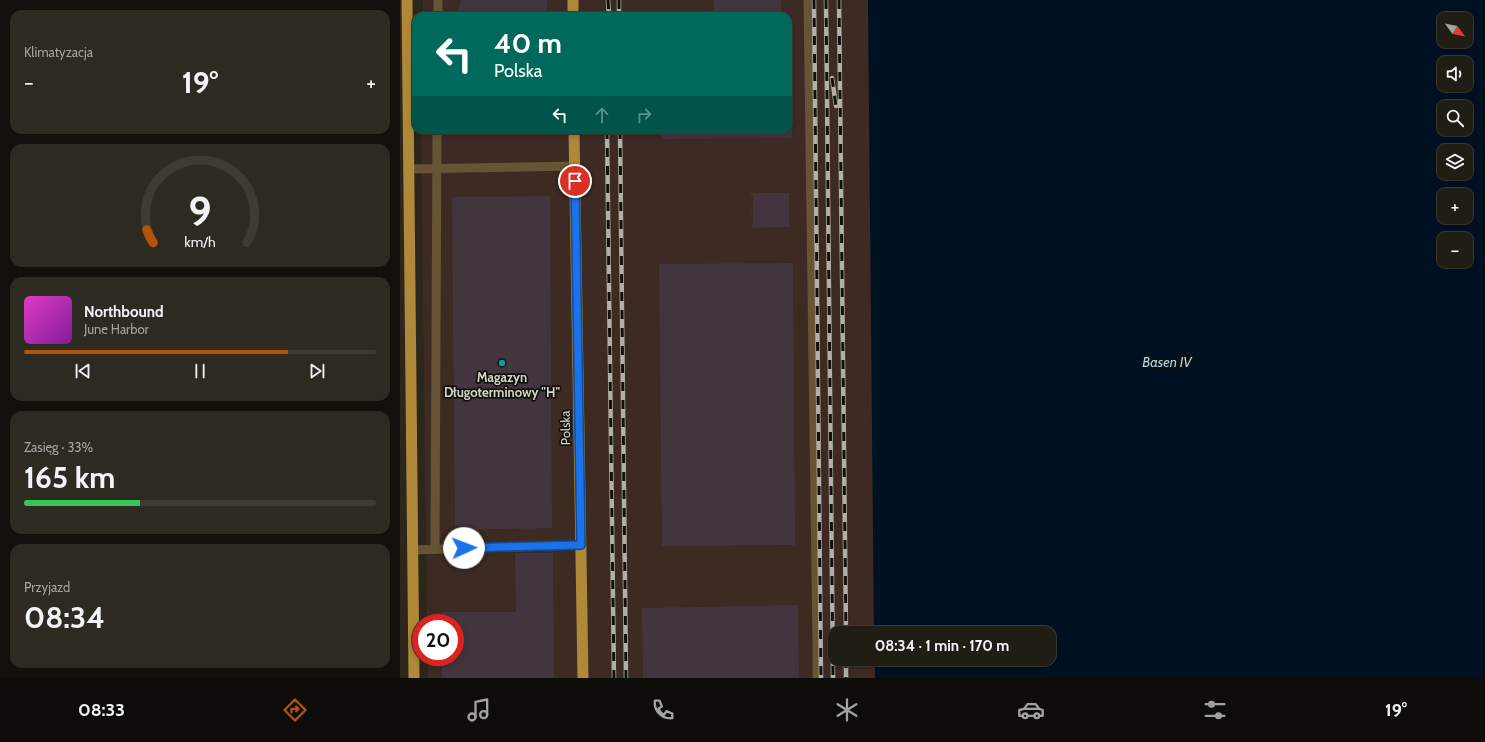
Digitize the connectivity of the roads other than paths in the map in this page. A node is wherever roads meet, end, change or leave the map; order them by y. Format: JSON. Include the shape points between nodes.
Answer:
{"nodes":[{"id":1,"x":407,"y":0,"type":"edge"},
{"id":2,"x":438,"y":0,"type":"edge"},
{"id":3,"x":573,"y":0,"type":"edge"},
{"id":4,"x":808,"y":0,"type":"edge"},
{"id":5,"x":438,"y":12,"type":"edge"},
{"id":6,"x":573,"y":12,"type":"edge"},
{"id":7,"x":437,"y":134,"type":"edge"},
{"id":8,"x":574,"y":134,"type":"edge"},
{"id":9,"x":575,"y":166,"type":"junction"},
{"id":10,"x":437,"y":168,"type":"junction"},
{"id":11,"x":408,"y":169,"type":"junction"},
{"id":12,"x":581,"y":545,"type":"junction"},
{"id":13,"x":435,"y":549,"type":"junction"},
{"id":14,"x":412,"y":550,"type":"junction"},
{"id":15,"x":414,"y":678,"type":"edge"},
{"id":16,"x":583,"y":678,"type":"edge"},
{"id":17,"x":817,"y":678,"type":"edge"}],
"edges":[{"from":1,"to":11,"type":"highway"},
{"from":2,"to":5,"type":"lane"},
{"from":3,"to":6,"type":"highway"},
{"from":4,"to":17,"type":"lane"},
{"from":7,"to":10,"type":"lane"},
{"from":8,"to":9,"type":"highway","name":"Polska"},
{"from":9,"to":10,"type":"lane"},
{"from":9,"to":12,"type":"highway","name":"Polska"},
{"from":10,"to":11,"type":"lane"},
{"from":10,"to":13,"type":"lane"},
{"from":11,"to":14,"type":"highway"},
{"from":12,"to":13,"type":"lane"},
{"from":12,"to":16,"type":"highway","name":"Polska"},
{"from":13,"to":14,"type":"lane"},
{"from":14,"to":15,"type":"highway"}]}
